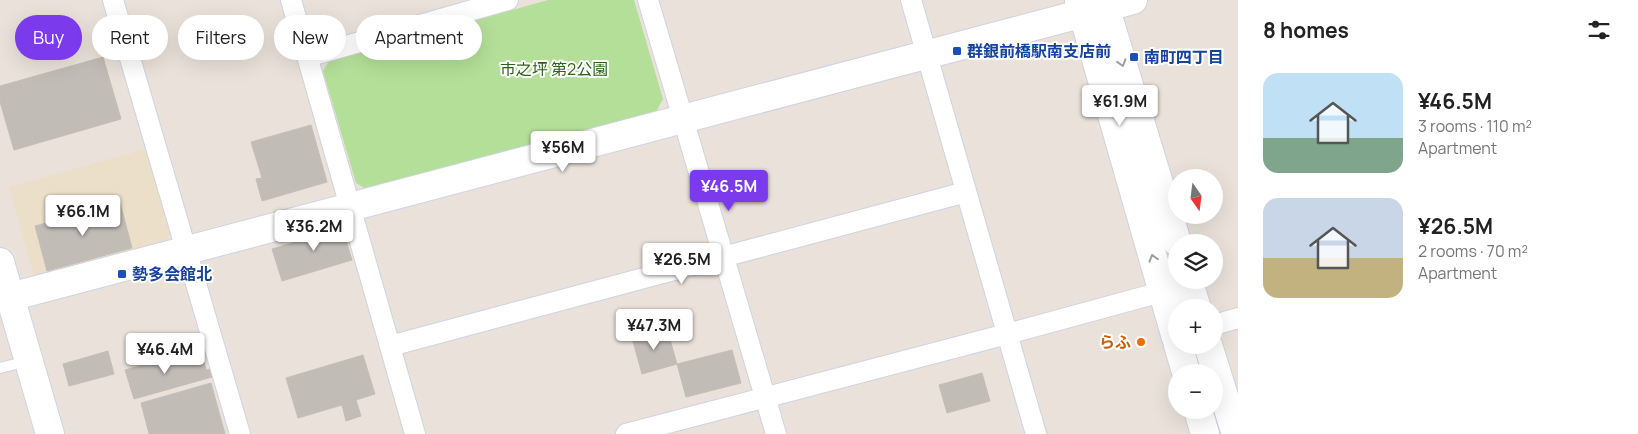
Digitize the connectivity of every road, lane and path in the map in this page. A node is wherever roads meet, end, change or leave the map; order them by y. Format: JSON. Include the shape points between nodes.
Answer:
{"nodes":[{"id":1,"x":113,"y":0,"type":"edge"},
{"id":2,"x":291,"y":0,"type":"edge"},
{"id":3,"x":508,"y":0,"type":"edge"},
{"id":4,"x":648,"y":0,"type":"edge"},
{"id":5,"x":911,"y":0,"type":"edge"},
{"id":6,"x":1132,"y":0,"type":"edge"},
{"id":7,"x":472,"y":5,"type":"edge"},
{"id":8,"x":1092,"y":5,"type":"edge"},
{"id":9,"x":295,"y":15,"type":"edge"},
{"id":10,"x":346,"y":45,"type":"edge"},
{"id":11,"x":926,"y":55,"type":"junction"},
{"id":12,"x":308,"y":60,"type":"edge"},
{"id":13,"x":683,"y":120,"type":"junction"},
{"id":14,"x":966,"y":192,"type":"junction"},
{"id":15,"x":351,"y":207,"type":"junction"},
{"id":16,"x":1174,"y":234,"type":"edge"},
{"id":17,"x":186,"y":251,"type":"junction"},
{"id":18,"x":724,"y":256,"type":"junction"},
{"id":19,"x":0,"y":262,"type":"edge"},
{"id":20,"x":1192,"y":291,"type":"edge"},
{"id":21,"x":1162,"y":292,"type":"junction"},
{"id":22,"x":10,"y":297,"type":"junction"},
{"id":23,"x":1168,"y":312,"type":"edge"},
{"id":24,"x":1238,"y":318,"type":"edge"},
{"id":25,"x":1223,"y":322,"type":"edge"},
{"id":26,"x":1007,"y":334,"type":"junction"},
{"id":27,"x":390,"y":346,"type":"junction"},
{"id":28,"x":1211,"y":354,"type":"edge"},
{"id":29,"x":29,"y":361,"type":"junction"},
{"id":30,"x":0,"y":368,"type":"edge"},
{"id":31,"x":765,"y":398,"type":"junction"},
{"id":32,"x":1201,"y":419,"type":"edge"},
{"id":33,"x":50,"y":434,"type":"edge"},
{"id":34,"x":240,"y":434,"type":"edge"},
{"id":35,"x":415,"y":434,"type":"edge"},
{"id":36,"x":626,"y":434,"type":"edge"},
{"id":37,"x":776,"y":434,"type":"edge"},
{"id":38,"x":1036,"y":434,"type":"edge"},
{"id":39,"x":1205,"y":434,"type":"edge"},
{"id":40,"x":1236,"y":434,"type":"edge"}],
"edges":[{"from":1,"to":17,"type":"street"},
{"from":2,"to":9,"type":"street"},
{"from":3,"to":7,"type":"street"},
{"from":4,"to":13,"type":"street"},
{"from":5,"to":11,"type":"street"},
{"from":6,"to":8,"type":"street"},
{"from":7,"to":10,"type":"street"},
{"from":8,"to":11,"type":"street"},
{"from":8,"to":16,"type":"street","one_way":true},
{"from":21,"to":8,"type":"street","one_way":true},
{"from":11,"to":13,"type":"street"},
{"from":11,"to":14,"type":"street"},
{"from":12,"to":15,"type":"street"},
{"from":13,"to":15,"type":"street"},
{"from":13,"to":18,"type":"street"},
{"from":14,"to":18,"type":"street"},
{"from":14,"to":26,"type":"street"},
{"from":15,"to":17,"type":"street"},
{"from":15,"to":27,"type":"street"},
{"from":17,"to":22,"type":"street"},
{"from":17,"to":34,"type":"street"},
{"from":18,"to":27,"type":"street"},
{"from":18,"to":31,"type":"street"},
{"from":19,"to":22,"type":"street"},
{"from":20,"to":21,"type":"street"},
{"from":21,"to":23,"type":"street"},
{"from":21,"to":26,"type":"street"},
{"from":22,"to":29,"type":"street"},
{"from":24,"to":25,"type":"street"},
{"from":26,"to":31,"type":"street"},
{"from":26,"to":38,"type":"street"},
{"from":27,"to":35,"type":"street"},
{"from":28,"to":40,"type":"street"},
{"from":29,"to":30,"type":"lane"},
{"from":29,"to":33,"type":"street"},
{"from":31,"to":36,"type":"street"},
{"from":31,"to":37,"type":"street"},
{"from":32,"to":39,"type":"street"}]}
